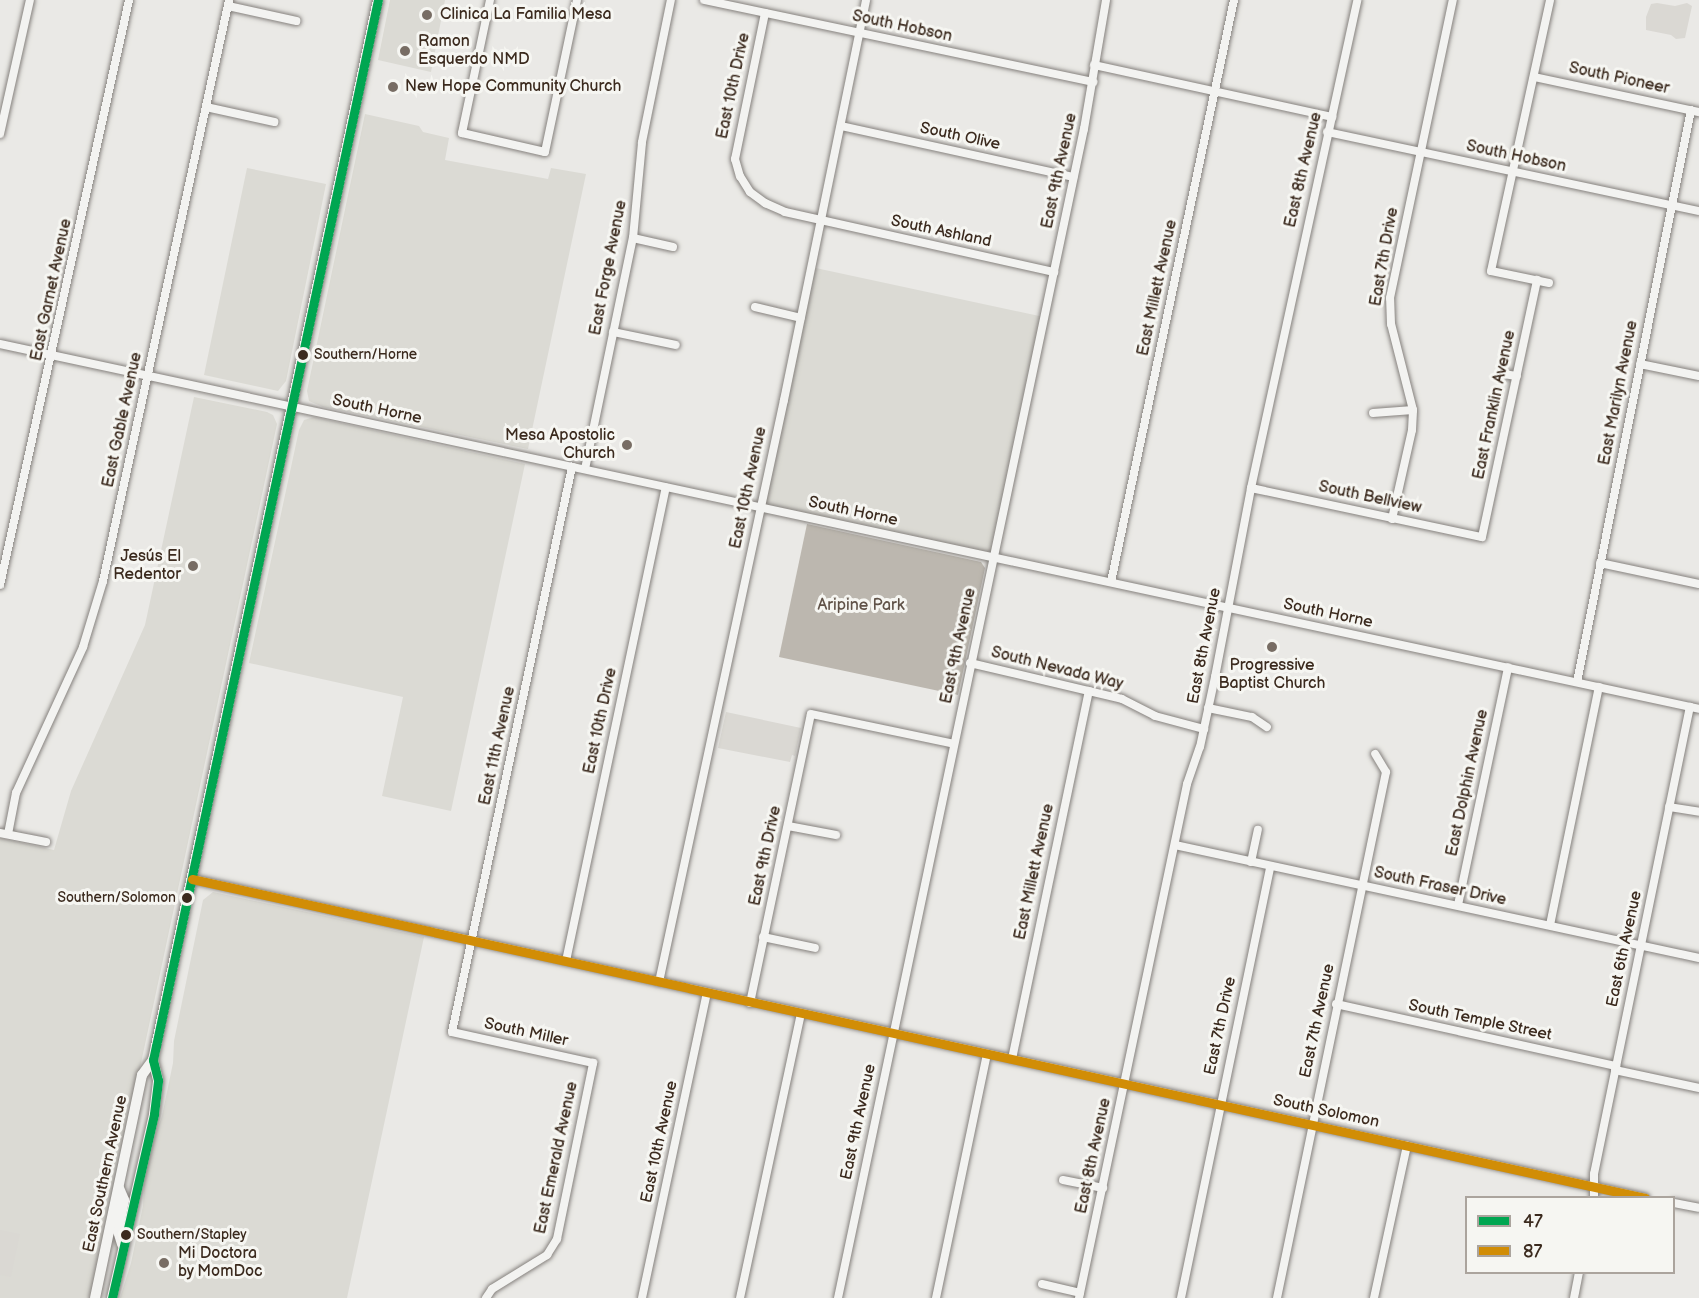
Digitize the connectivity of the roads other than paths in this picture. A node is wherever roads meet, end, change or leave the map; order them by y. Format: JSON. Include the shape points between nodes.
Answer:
{"nodes":[{"id":1,"x":30,"y":0,"type":"edge"},
{"id":2,"x":129,"y":0,"type":"edge"},
{"id":3,"x":378,"y":0,"type":"edge"},
{"id":4,"x":490,"y":0,"type":"edge"},
{"id":5,"x":577,"y":0,"type":"edge"},
{"id":6,"x":671,"y":0,"type":"edge"},
{"id":7,"x":704,"y":0,"type":"edge"},
{"id":8,"x":866,"y":0,"type":"edge"},
{"id":9,"x":1106,"y":0,"type":"edge"},
{"id":10,"x":1234,"y":0,"type":"edge"},
{"id":11,"x":1358,"y":0,"type":"edge"},
{"id":12,"x":1453,"y":0,"type":"edge"},
{"id":13,"x":1550,"y":0,"type":"edge"},
{"id":14,"x":228,"y":3,"type":"edge"},
{"id":15,"x":765,"y":13,"type":"junction"},
{"id":16,"x":296,"y":21,"type":"dead end"},
{"id":17,"x":859,"y":33,"type":"junction"},
{"id":18,"x":1094,"y":65,"type":"junction"},
{"id":19,"x":1534,"y":77,"type":"junction"},
{"id":20,"x":1093,"y":82,"type":"junction"},
{"id":21,"x":1215,"y":92,"type":"junction"},
{"id":22,"x":206,"y":107,"type":"junction"},
{"id":23,"x":1695,"y":111,"type":"edge"},
{"id":24,"x":1332,"y":117,"type":"junction"},
{"id":25,"x":274,"y":122,"type":"dead end"},
{"id":26,"x":841,"y":126,"type":"junction"},
{"id":27,"x":1327,"y":132,"type":"junction"},
{"id":28,"x":0,"y":134,"type":"edge"},
{"id":29,"x":1421,"y":152,"type":"junction"},
{"id":30,"x":1514,"y":171,"type":"junction"},
{"id":31,"x":1074,"y":177,"type":"junction"},
{"id":32,"x":1672,"y":205,"type":"junction"},
{"id":33,"x":1699,"y":211,"type":"edge"},
{"id":34,"x":821,"y":221,"type":"junction"},
{"id":35,"x":633,"y":238,"type":"junction"},
{"id":36,"x":673,"y":247,"type":"dead end"},
{"id":37,"x":1054,"y":272,"type":"junction"},
{"id":38,"x":1537,"y":280,"type":"junction"},
{"id":39,"x":1549,"y":283,"type":"dead end"},
{"id":40,"x":755,"y":307,"type":"dead end"},
{"id":41,"x":801,"y":318,"type":"junction"},
{"id":42,"x":613,"y":332,"type":"junction"},
{"id":43,"x":0,"y":344,"type":"edge"},
{"id":44,"x":676,"y":345,"type":"dead end"},
{"id":45,"x":53,"y":356,"type":"junction"},
{"id":46,"x":1640,"y":364,"type":"junction"},
{"id":47,"x":1503,"y":374,"type":"dead end"},
{"id":48,"x":1516,"y":376,"type":"junction"},
{"id":49,"x":1699,"y":376,"type":"edge"},
{"id":50,"x":148,"y":377,"type":"junction"},
{"id":51,"x":293,"y":407,"type":"junction"},
{"id":52,"x":1413,"y":410,"type":"junction"},
{"id":53,"x":1373,"y":413,"type":"dead end"},
{"id":54,"x":572,"y":467,"type":"junction"},
{"id":55,"x":585,"y":469,"type":"junction"},
{"id":56,"x":666,"y":487,"type":"junction"},
{"id":57,"x":1251,"y":488,"type":"junction"},
{"id":58,"x":760,"y":507,"type":"junction"},
{"id":59,"x":1392,"y":519,"type":"junction"},
{"id":60,"x":1482,"y":537,"type":"joint"},
{"id":61,"x":993,"y":558,"type":"junction"},
{"id":62,"x":1600,"y":563,"type":"junction"},
{"id":63,"x":1111,"y":582,"type":"junction"},
{"id":64,"x":1699,"y":584,"type":"edge"},
{"id":65,"x":0,"y":585,"type":"edge"},
{"id":66,"x":1227,"y":607,"type":"junction"},
{"id":67,"x":970,"y":663,"type":"junction"},
{"id":68,"x":1508,"y":667,"type":"junction"},
{"id":69,"x":1576,"y":682,"type":"junction"},
{"id":70,"x":1599,"y":687,"type":"junction"},
{"id":71,"x":1089,"y":691,"type":"junction"},
{"id":72,"x":1208,"y":708,"type":"junction"},
{"id":73,"x":1695,"y":708,"type":"edge"},
{"id":74,"x":1267,"y":727,"type":"dead end"},
{"id":75,"x":1204,"y":729,"type":"junction"},
{"id":76,"x":954,"y":744,"type":"junction"},
{"id":77,"x":1375,"y":754,"type":"dead end"},
{"id":78,"x":1669,"y":807,"type":"junction"},
{"id":79,"x":1699,"y":812,"type":"edge"},
{"id":80,"x":788,"y":826,"type":"junction"},
{"id":81,"x":1258,"y":830,"type":"dead end"},
{"id":82,"x":4,"y":833,"type":"edge"},
{"id":83,"x":836,"y":835,"type":"dead end"},
{"id":84,"x":46,"y":842,"type":"dead end"},
{"id":85,"x":1175,"y":845,"type":"junction"},
{"id":86,"x":1251,"y":862,"type":"junction"},
{"id":87,"x":1270,"y":867,"type":"junction"},
{"id":88,"x":192,"y":879,"type":"junction"},
{"id":89,"x":1362,"y":886,"type":"junction"},
{"id":90,"x":1458,"y":905,"type":"junction"},
{"id":91,"x":1550,"y":925,"type":"junction"},
{"id":92,"x":763,"y":937,"type":"junction"},
{"id":93,"x":472,"y":941,"type":"junction"},
{"id":94,"x":1641,"y":946,"type":"junction"},
{"id":95,"x":815,"y":948,"type":"dead end"},
{"id":96,"x":1699,"y":958,"type":"edge"},
{"id":97,"x":566,"y":962,"type":"junction"},
{"id":98,"x":659,"y":982,"type":"junction"},
{"id":99,"x":707,"y":993,"type":"junction"},
{"id":100,"x":750,"y":1003,"type":"junction"},
{"id":101,"x":1336,"y":1004,"type":"junction"},
{"id":102,"x":801,"y":1014,"type":"junction"},
{"id":103,"x":452,"y":1032,"type":"joint"},
{"id":104,"x":893,"y":1034,"type":"junction"},
{"id":105,"x":987,"y":1054,"type":"junction"},
{"id":106,"x":1012,"y":1059,"type":"junction"},
{"id":107,"x":153,"y":1060,"type":"junction"},
{"id":108,"x":593,"y":1063,"type":"joint"},
{"id":109,"x":1616,"y":1068,"type":"junction"},
{"id":110,"x":1125,"y":1084,"type":"junction"},
{"id":111,"x":1699,"y":1088,"type":"edge"},
{"id":112,"x":1220,"y":1105,"type":"junction"},
{"id":113,"x":134,"y":1117,"type":"junction"},
{"id":114,"x":1312,"y":1124,"type":"junction"},
{"id":115,"x":1407,"y":1146,"type":"junction"},
{"id":116,"x":1063,"y":1180,"type":"dead end"},
{"id":117,"x":1594,"y":1186,"type":"junction"},
{"id":118,"x":119,"y":1187,"type":"junction"},
{"id":119,"x":1103,"y":1188,"type":"junction"},
{"id":120,"x":136,"y":1191,"type":"junction"},
{"id":121,"x":1594,"y":1196,"type":"edge"},
{"id":122,"x":1641,"y":1196,"type":"edge"},
{"id":123,"x":1675,"y":1203,"type":"edge"},
{"id":124,"x":1699,"y":1208,"type":"edge"},
{"id":125,"x":123,"y":1247,"type":"junction"},
{"id":126,"x":1579,"y":1274,"type":"edge"},
{"id":127,"x":1042,"y":1284,"type":"dead end"},
{"id":128,"x":1080,"y":1295,"type":"edge"},
{"id":129,"x":95,"y":1298,"type":"edge"},
{"id":130,"x":112,"y":1298,"type":"edge"},
{"id":131,"x":486,"y":1298,"type":"edge"},
{"id":132,"x":642,"y":1298,"type":"edge"},
{"id":133,"x":740,"y":1298,"type":"edge"},
{"id":134,"x":838,"y":1298,"type":"edge"},
{"id":135,"x":936,"y":1298,"type":"edge"},
{"id":136,"x":1181,"y":1298,"type":"edge"},
{"id":137,"x":1277,"y":1298,"type":"edge"},
{"id":138,"x":1374,"y":1298,"type":"edge"},
{"id":139,"x":1574,"y":1298,"type":"edge"}],
"edges":[{"from":1,"to":28,"type":"street"},
{"from":2,"to":45,"type":"street","name":"East Garnet Avenue"},
{"from":3,"to":51,"type":"main road","name":"East Southern Avenue"},
{"from":4,"to":5,"type":"street","via":[[462,133],[545,152]]},
{"from":6,"to":35,"type":"street","name":"East Forge Avenue","via":[[642,141]]},
{"from":7,"to":15,"type":"street","name":"South Hobson"},
{"from":8,"to":17,"type":"street","name":"East 10th Avenue"},
{"from":9,"to":18,"type":"street","name":"East 9th Avenue"},
{"from":10,"to":21,"type":"street","name":"East Millett Avenue"},
{"from":11,"to":24,"type":"street","name":"East 8th Avenue"},
{"from":12,"to":29,"type":"street","name":"East 7th Drive"},
{"from":13,"to":19,"type":"street"},
{"from":14,"to":16,"type":"street"},
{"from":14,"to":22,"type":"street","name":"East Gable Avenue"},
{"from":15,"to":17,"type":"street","name":"South Hobson"},
{"from":15,"to":34,"type":"street","name":"East 10th Drive","via":[[735,159],[750,192],[765,203]]},
{"from":17,"to":20,"type":"street","name":"South Hobson"},
{"from":17,"to":26,"type":"street","name":"East 10th Avenue"},
{"from":18,"to":20,"type":"street","name":"East 9th Avenue"},
{"from":18,"to":21,"type":"street"},
{"from":19,"to":23,"type":"street","name":"South Pioneer"},
{"from":19,"to":30,"type":"street"},
{"from":20,"to":31,"type":"street","name":"East 9th Avenue"},
{"from":21,"to":24,"type":"street"},
{"from":21,"to":63,"type":"street","name":"East Millett Avenue"},
{"from":22,"to":25,"type":"street"},
{"from":22,"to":50,"type":"street","name":"East Gable Avenue"},
{"from":23,"to":32,"type":"street","name":"East Marilyn Avenue"},
{"from":24,"to":27,"type":"street","name":"East 8th Avenue"},
{"from":26,"to":31,"type":"street","name":"South Olive"},
{"from":26,"to":34,"type":"street","name":"East 10th Avenue"},
{"from":27,"to":29,"type":"street","name":"South Hobson"},
{"from":27,"to":57,"type":"street","name":"East 8th Avenue"},
{"from":29,"to":30,"type":"street","name":"South Hobson"},
{"from":29,"to":52,"type":"street","name":"East 7th Drive","via":[[1389,310]]},
{"from":30,"to":32,"type":"street","name":"South Hobson"},
{"from":30,"to":38,"type":"street","via":[[1491,271]]},
{"from":31,"to":37,"type":"street","name":"East 9th Avenue"},
{"from":32,"to":33,"type":"street","name":"South Hobson"},
{"from":32,"to":46,"type":"street","name":"East Marilyn Avenue"},
{"from":34,"to":37,"type":"street","name":"South Ashland"},
{"from":34,"to":41,"type":"street","name":"East 10th Avenue"},
{"from":35,"to":36,"type":"street"},
{"from":35,"to":42,"type":"street","name":"East Forge Avenue"},
{"from":37,"to":61,"type":"street","name":"East 9th Avenue"},
{"from":38,"to":39,"type":"street"},
{"from":38,"to":48,"type":"street","name":"East Franklin Avenue"},
{"from":40,"to":41,"type":"street"},
{"from":41,"to":58,"type":"street","name":"East 10th Avenue"},
{"from":42,"to":44,"type":"street"},
{"from":42,"to":55,"type":"street","name":"East Forge Avenue"},
{"from":43,"to":45,"type":"street","name":"South Horne"},
{"from":45,"to":50,"type":"street","name":"South Horne"},
{"from":45,"to":65,"type":"street","name":"East Garnet Avenue"},
{"from":46,"to":49,"type":"street"},
{"from":46,"to":62,"type":"street","name":"East Marilyn Avenue"},
{"from":47,"to":48,"type":"street"},
{"from":48,"to":60,"type":"street","name":"East Franklin Avenue"},
{"from":50,"to":51,"type":"street","name":"South Horne"},
{"from":50,"to":82,"type":"street","name":"East Gable Avenue","via":[[103,581],[83,647],[16,793]]},
{"from":51,"to":54,"type":"street","name":"South Horne"},
{"from":51,"to":88,"type":"main road","name":"East Southern Avenue"},
{"from":52,"to":53,"type":"street"},
{"from":52,"to":59,"type":"street","name":"East 7th Drive"},
{"from":54,"to":55,"type":"street","name":"South Horne"},
{"from":54,"to":93,"type":"street","name":"East 11th Avenue"},
{"from":55,"to":56,"type":"street","name":"South Horne"},
{"from":56,"to":58,"type":"street","name":"South Horne"},
{"from":56,"to":97,"type":"street","name":"East 10th Drive"},
{"from":57,"to":59,"type":"street","name":"South Bellview"},
{"from":57,"to":66,"type":"street","name":"East 8th Avenue"},
{"from":58,"to":61,"type":"street","name":"South Horne"},
{"from":58,"to":98,"type":"street","name":"East 10th Avenue"},
{"from":59,"to":60,"type":"street","name":"South Bellview"},
{"from":61,"to":63,"type":"street","name":"South Horne"},
{"from":61,"to":67,"type":"street","name":"East 9th Avenue"},
{"from":62,"to":64,"type":"street"},
{"from":62,"to":69,"type":"street","name":"East Marilyn Avenue"},
{"from":63,"to":66,"type":"street","name":"South Horne"},
{"from":66,"to":68,"type":"street","name":"South Horne"},
{"from":66,"to":72,"type":"street","name":"East 8th Avenue"},
{"from":67,"to":71,"type":"street","name":"South Nevada Way"},
{"from":67,"to":76,"type":"street","name":"East 9th Avenue"},
{"from":68,"to":69,"type":"street","name":"South Horne"},
{"from":68,"to":90,"type":"street","name":"East Dolphin Avenue"},
{"from":69,"to":70,"type":"street","name":"South Horne"},
{"from":70,"to":73,"type":"street","name":"South Horne"},
{"from":70,"to":91,"type":"street"},
{"from":71,"to":75,"type":"street","name":"South Nevada Way","via":[[1122,699],[1155,716]]},
{"from":71,"to":106,"type":"street","name":"East Millett Avenue"},
{"from":72,"to":74,"type":"street","via":[[1252,717]]},
{"from":72,"to":75,"type":"street","name":"East 8th Avenue"},
{"from":73,"to":78,"type":"street","name":"East 6th Avenue"},
{"from":75,"to":85,"type":"street","name":"East 8th Avenue","via":[[1187,784]]},
{"from":76,"to":80,"type":"street","name":"East 9th Drive","via":[[811,714]]},
{"from":76,"to":104,"type":"street","name":"East 9th Avenue"},
{"from":77,"to":89,"type":"street","name":"East 7th Avenue","via":[[1386,772]]},
{"from":78,"to":79,"type":"street"},
{"from":78,"to":94,"type":"street","name":"East 6th Avenue"},
{"from":80,"to":83,"type":"street"},
{"from":80,"to":92,"type":"street","name":"East 9th Drive"},
{"from":81,"to":86,"type":"street"},
{"from":82,"to":84,"type":"street"},
{"from":85,"to":86,"type":"street","name":"South Fraser Drive"},
{"from":85,"to":110,"type":"street","name":"East 8th Avenue"},
{"from":86,"to":87,"type":"street","name":"South Fraser Drive"},
{"from":87,"to":89,"type":"street","name":"South Fraser Drive"},
{"from":87,"to":112,"type":"street","name":"East 7th Drive"},
{"from":88,"to":93,"type":"street","name":"South Solomon"},
{"from":88,"to":107,"type":"main road","name":"East Southern Avenue"},
{"from":89,"to":90,"type":"street","name":"South Fraser Drive"},
{"from":89,"to":101,"type":"street","name":"East 7th Avenue"},
{"from":90,"to":91,"type":"street","name":"South Fraser Drive"},
{"from":91,"to":94,"type":"street","name":"South Fraser Drive"},
{"from":92,"to":95,"type":"street"},
{"from":92,"to":100,"type":"street","name":"East 9th Drive"},
{"from":93,"to":97,"type":"street","name":"South Solomon"},
{"from":93,"to":103,"type":"street","name":"East 11th Avenue"},
{"from":94,"to":96,"type":"street","name":"South Fraser Drive"},
{"from":94,"to":109,"type":"street","name":"East 6th Avenue"},
{"from":97,"to":98,"type":"street","name":"South Solomon"},
{"from":98,"to":99,"type":"street","name":"South Solomon"},
{"from":99,"to":100,"type":"street","name":"South Solomon"},
{"from":99,"to":132,"type":"street","name":"East 10th Avenue"},
{"from":100,"to":102,"type":"street","name":"South Solomon"},
{"from":101,"to":109,"type":"street","name":"South Temple Street"},
{"from":101,"to":114,"type":"street","name":"East 7th Avenue"},
{"from":102,"to":104,"type":"street","name":"South Solomon"},
{"from":102,"to":133,"type":"street"},
{"from":103,"to":108,"type":"street","name":"South Miller"},
{"from":104,"to":105,"type":"street","name":"South Solomon"},
{"from":104,"to":134,"type":"street","name":"East 9th Avenue"},
{"from":105,"to":106,"type":"street","name":"South Solomon"},
{"from":105,"to":135,"type":"street"},
{"from":106,"to":110,"type":"street","name":"South Solomon"},
{"from":107,"to":113,"type":"main road","name":"East Southern Avenue","via":[[142,1075]]},
{"from":107,"to":120,"type":"main road","name":"East Southern Avenue","via":[[158,1080]]},
{"from":108,"to":131,"type":"street","name":"East Emerald Avenue","via":[[557,1239],[547,1255],[492,1289]]},
{"from":109,"to":111,"type":"street","name":"South Temple Street"},
{"from":109,"to":117,"type":"street","name":"East 6th Avenue"},
{"from":110,"to":112,"type":"street","name":"South Solomon"},
{"from":110,"to":119,"type":"street","name":"East 8th Avenue"},
{"from":112,"to":114,"type":"street","name":"South Solomon"},
{"from":112,"to":136,"type":"street","name":"East 7th Drive"},
{"from":113,"to":118,"type":"main road","name":"East Southern Avenue"},
{"from":113,"to":120,"type":"main road","via":[[137,1132],[127,1184]]},
{"from":114,"to":115,"type":"street","name":"South Solomon"},
{"from":114,"to":137,"type":"street","name":"East 7th Avenue"},
{"from":115,"to":117,"type":"street","name":"South Solomon"},
{"from":115,"to":138,"type":"street"},
{"from":116,"to":119,"type":"street"},
{"from":117,"to":121,"type":"street","name":"East 6th Avenue"},
{"from":117,"to":122,"type":"street","name":"South Solomon"},
{"from":118,"to":125,"type":"main road","via":[[124,1200],[118,1231]]},
{"from":118,"to":129,"type":"main road","name":"East Southern Avenue"},
{"from":119,"to":128,"type":"street","name":"East 8th Avenue"},
{"from":120,"to":125,"type":"main road","name":"East Southern Avenue"},
{"from":123,"to":124,"type":"street"},
{"from":125,"to":130,"type":"main road","name":"East Southern Avenue"},
{"from":126,"to":139,"type":"street"},
{"from":127,"to":128,"type":"street"}]}
